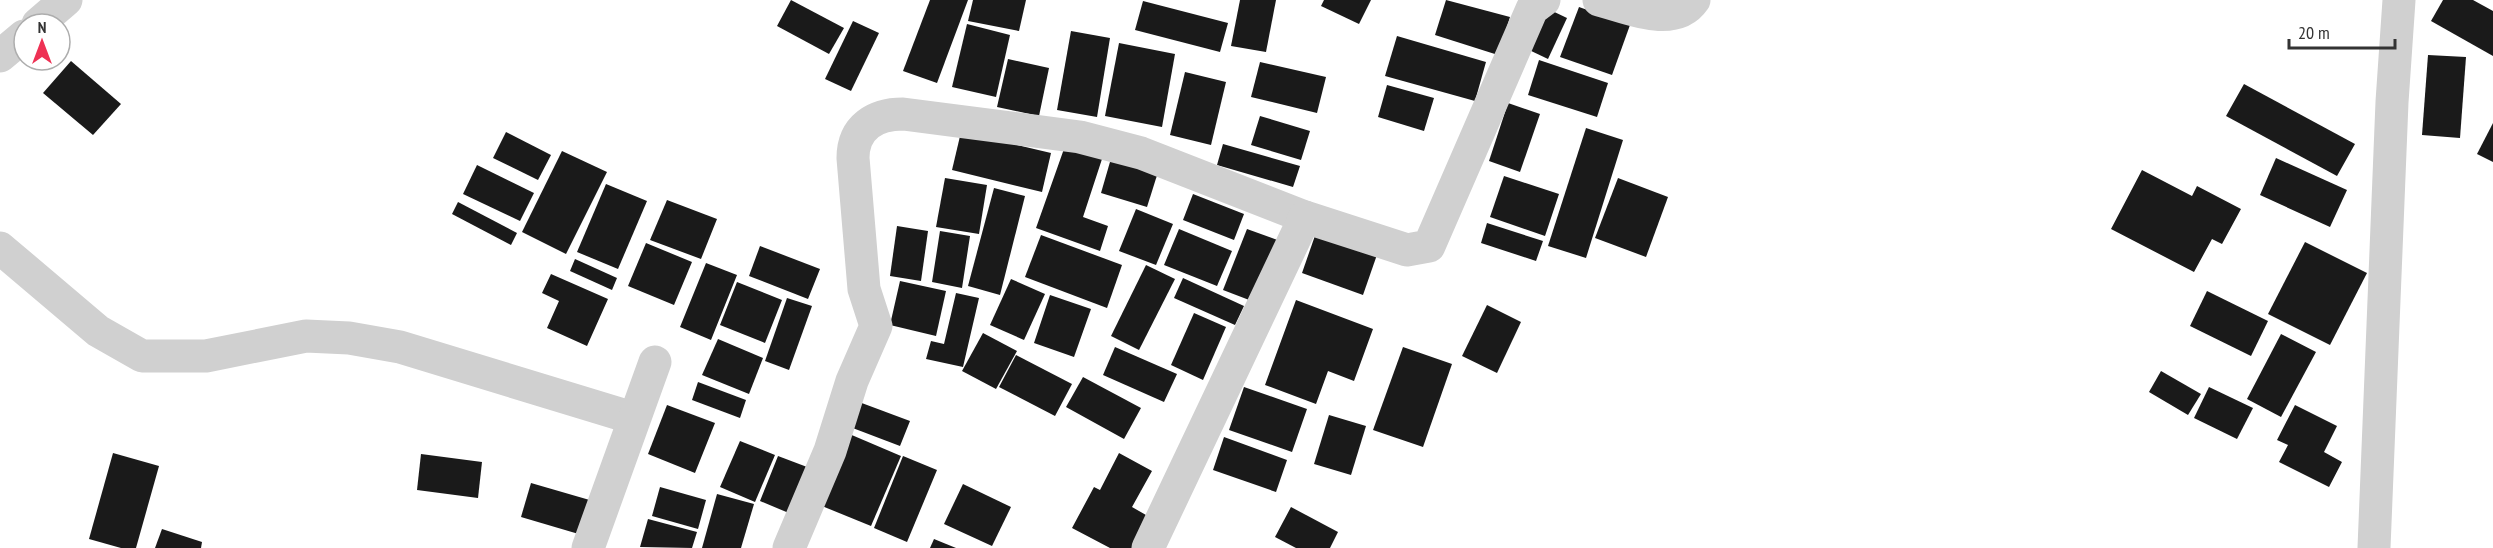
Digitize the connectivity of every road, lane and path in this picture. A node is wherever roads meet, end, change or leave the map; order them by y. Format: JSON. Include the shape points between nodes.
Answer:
{"nodes":[{"id":1,"x":66,"y":0,"type":"edge"},
{"id":2,"x":1545,"y":0,"type":"edge"},
{"id":3,"x":1599,"y":0,"type":"edge"},
{"id":4,"x":1694,"y":0,"type":"edge"},
{"id":5,"x":2399,"y":0,"type":"edge"},
{"id":6,"x":52,"y":12,"type":"edge"},
{"id":7,"x":12,"y":46,"type":"edge"},
{"id":8,"x":0,"y":56,"type":"edge"},
{"id":9,"x":1305,"y":217,"type":"junction"},
{"id":10,"x":0,"y":248,"type":"edge"},
{"id":11,"x":655,"y":362,"type":"dead end"},
{"id":12,"x":633,"y":418,"type":"junction"},
{"id":13,"x":588,"y":548,"type":"edge"},
{"id":14,"x":789,"y":548,"type":"edge"},
{"id":15,"x":1148,"y":548,"type":"edge"},
{"id":16,"x":2374,"y":548,"type":"edge"}],
"edges":[{"from":1,"to":6,"type":"street"},
{"from":2,"to":9,"type":"street","via":[[1532,9],[1429,246],[1407,250]]},
{"from":3,"to":4,"type":"street","via":[[1667,15],[1681,12]]},
{"from":5,"to":16,"type":"street"},
{"from":7,"to":8,"type":"street"},
{"from":9,"to":14,"type":"street","via":[[1150,156],[1080,137],[903,114],[872,120],[856,139],[853,158],[864,289],[876,326]]},
{"from":9,"to":15,"type":"street"},
{"from":10,"to":12,"type":"street","via":[[98,331],[142,356],[206,356],[306,336],[349,338],[400,347]]},
{"from":11,"to":12,"type":"street"},
{"from":12,"to":13,"type":"street"}]}
